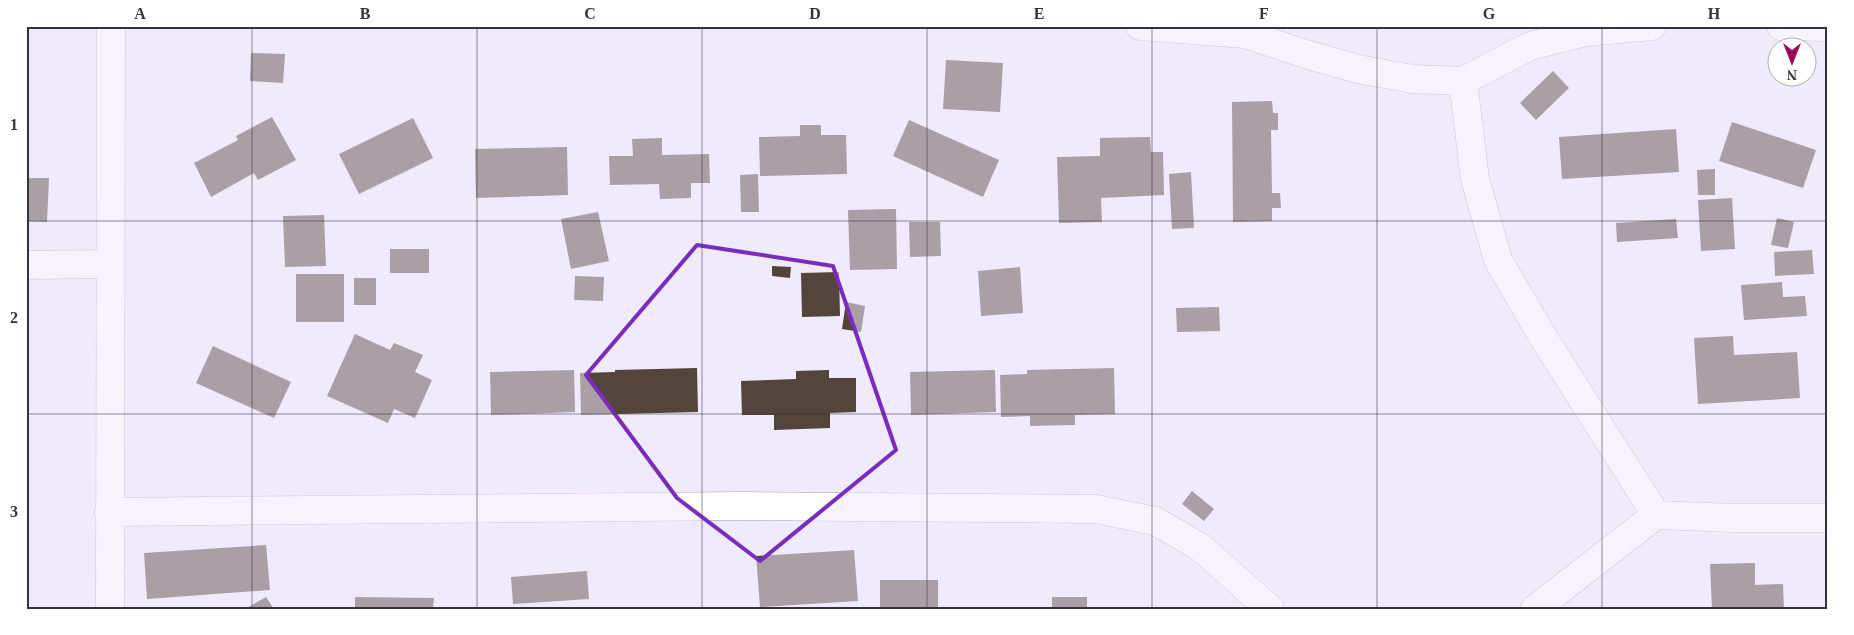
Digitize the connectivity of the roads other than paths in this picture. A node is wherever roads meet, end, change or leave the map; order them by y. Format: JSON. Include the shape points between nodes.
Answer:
{"nodes":[{"id":1,"x":111,"y":26,"type":"edge"},
{"id":2,"x":1140,"y":26,"type":"edge"},
{"id":3,"x":1652,"y":26,"type":"edge"},
{"id":4,"x":1781,"y":26,"type":"edge"},
{"id":5,"x":1828,"y":27,"type":"edge"},
{"id":6,"x":1463,"y":81,"type":"junction"},
{"id":7,"x":110,"y":264,"type":"junction"},
{"id":8,"x":26,"y":265,"type":"edge"},
{"id":9,"x":109,"y":512,"type":"junction"},
{"id":10,"x":1656,"y":515,"type":"junction"},
{"id":11,"x":1828,"y":518,"type":"edge"},
{"id":12,"x":110,"y":609,"type":"edge"},
{"id":13,"x":1270,"y":609,"type":"edge"},
{"id":14,"x":1535,"y":609,"type":"edge"}],
"edges":[{"from":1,"to":7,"type":"street"},
{"from":2,"to":6,"type":"street","via":[[1245,34],[1358,69],[1412,79]]},
{"from":3,"to":6,"type":"street","via":[[1586,32],[1530,46]]},
{"from":4,"to":5,"type":"street"},
{"from":6,"to":10,"type":"street","via":[[1475,179],[1498,260]]},
{"from":7,"to":8,"type":"street"},
{"from":7,"to":9,"type":"street"},
{"from":9,"to":12,"type":"street"},
{"from":9,"to":13,"type":"street","via":[[740,506],[1096,509],[1155,522],[1185,538],[1200,547]]},
{"from":10,"to":11,"type":"street"},
{"from":10,"to":14,"type":"street"}]}
